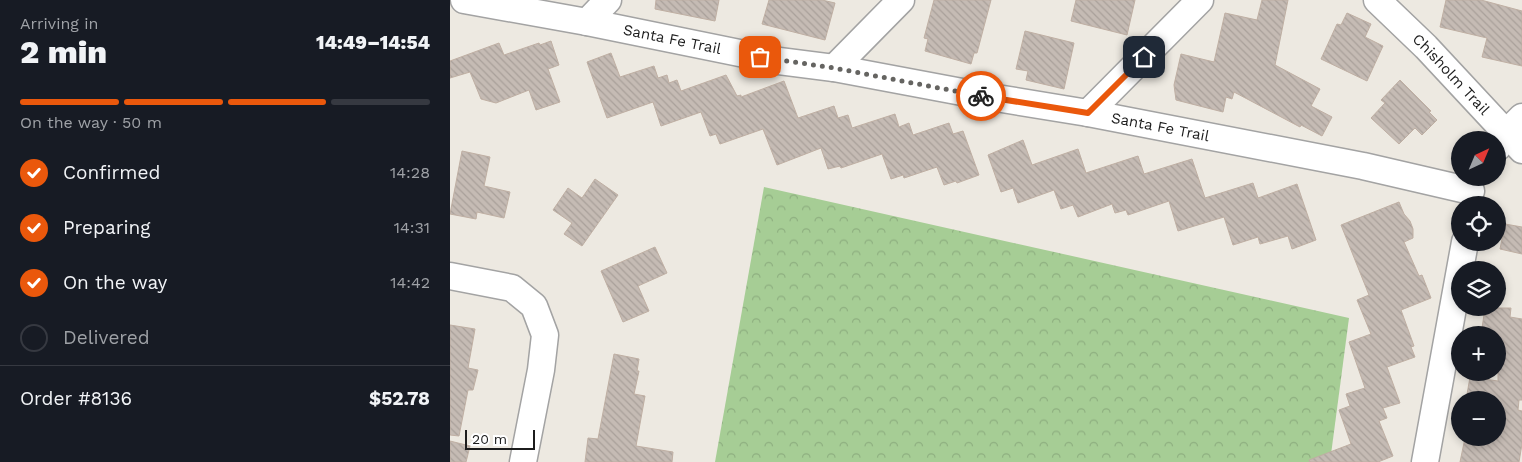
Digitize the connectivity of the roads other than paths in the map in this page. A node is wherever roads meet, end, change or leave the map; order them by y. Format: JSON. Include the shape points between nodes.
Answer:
{"nodes":[{"id":1,"x":464,"y":0,"type":"edge"},
{"id":2,"x":608,"y":0,"type":"edge"},
{"id":3,"x":901,"y":0,"type":"edge"},
{"id":4,"x":1200,"y":0,"type":"edge"},
{"id":5,"x":1377,"y":0,"type":"edge"},
{"id":6,"x":586,"y":22,"type":"junction"},
{"id":7,"x":834,"y":68,"type":"junction"},
{"id":8,"x":1088,"y":113,"type":"junction"},
{"id":9,"x":1512,"y":137,"type":"edge"},
{"id":10,"x":1474,"y":191,"type":"edge"},
{"id":11,"x":1463,"y":251,"type":"edge"},
{"id":12,"x":450,"y":276,"type":"edge"},
{"id":13,"x":523,"y":462,"type":"edge"},
{"id":14,"x":1425,"y":462,"type":"edge"}],
"edges":[{"from":1,"to":6,"type":"street","name":"Santa Fe Trail"},
{"from":2,"to":6,"type":"street"},
{"from":3,"to":7,"type":"street"},
{"from":4,"to":8,"type":"street"},
{"from":5,"to":9,"type":"street","name":"Chisholm Trail"},
{"from":6,"to":7,"type":"street","name":"Santa Fe Trail","via":[[779,61]]},
{"from":7,"to":8,"type":"street","name":"Santa Fe Trail"},
{"from":8,"to":10,"type":"street","name":"Santa Fe Trail","via":[[1363,166]]},
{"from":11,"to":14,"type":"street"},
{"from":12,"to":13,"type":"street","via":[[512,288],[534,306],[545,335]]}]}
